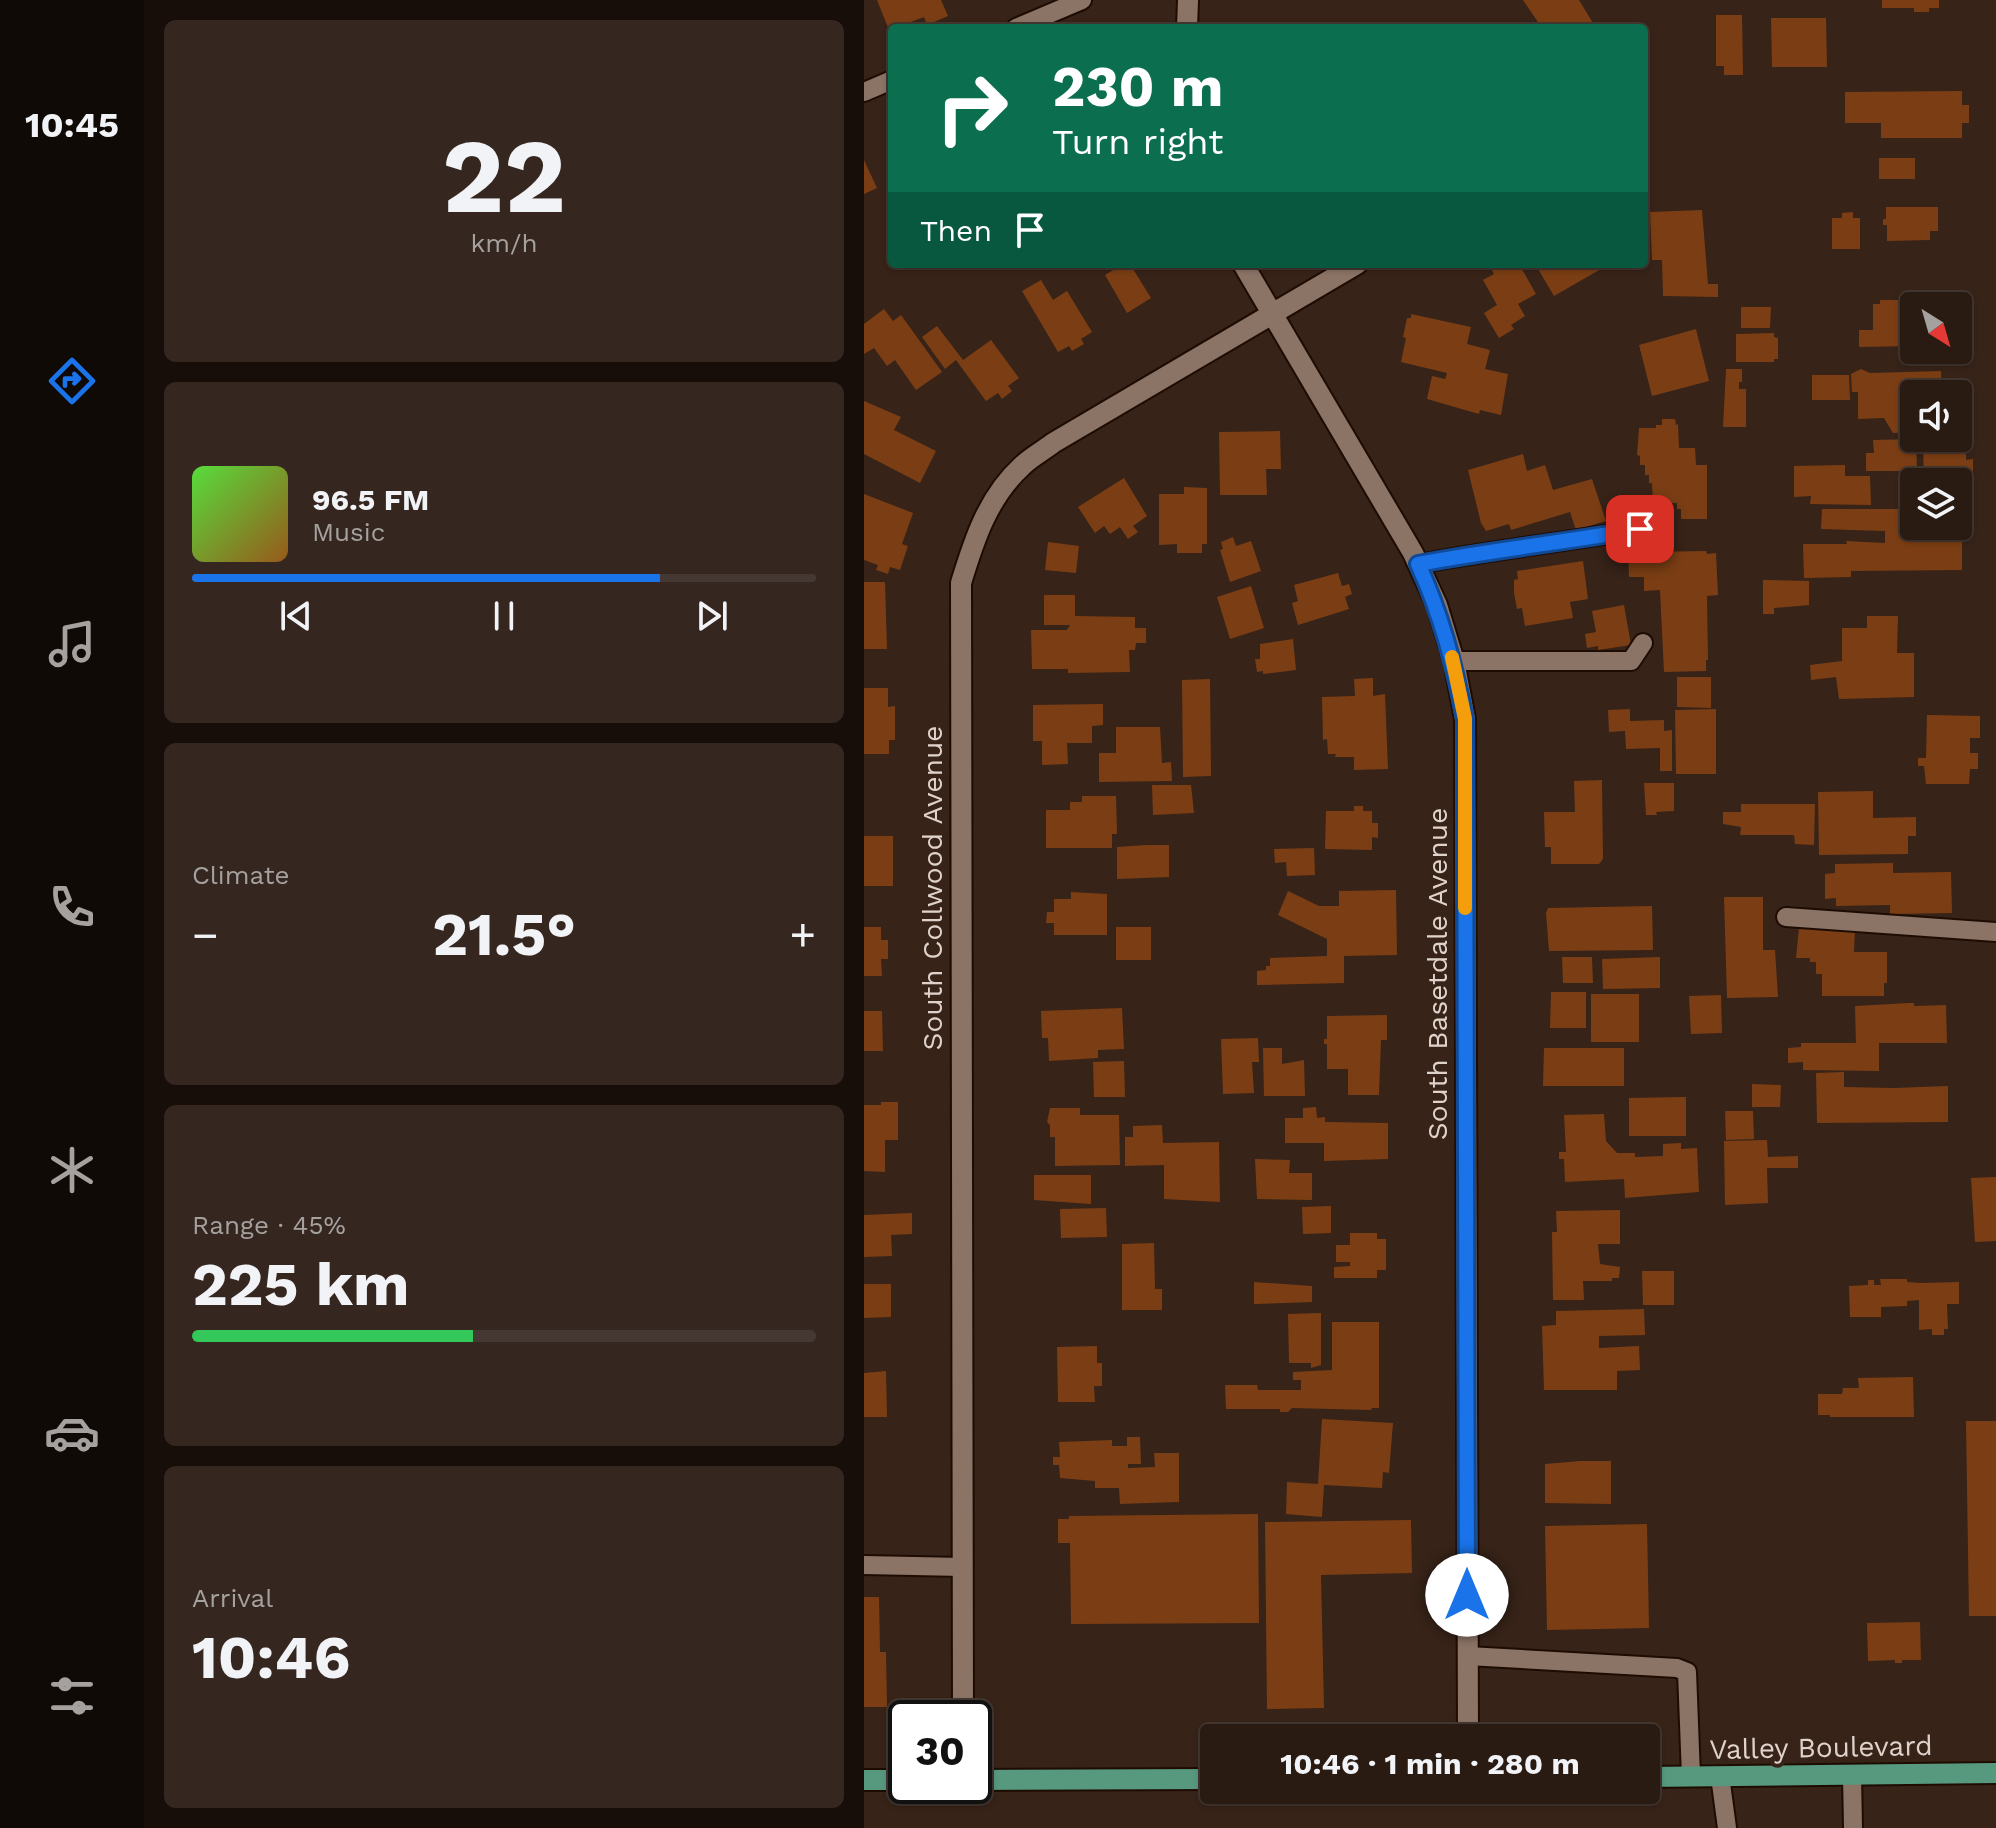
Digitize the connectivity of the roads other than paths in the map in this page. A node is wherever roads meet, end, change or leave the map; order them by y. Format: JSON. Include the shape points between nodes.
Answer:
{"nodes":[{"id":1,"x":1082,"y":0,"type":"edge"},
{"id":2,"x":1188,"y":0,"type":"edge"},
{"id":3,"x":1025,"y":24,"type":"edge"},
{"id":4,"x":1187,"y":24,"type":"edge"},
{"id":5,"x":888,"y":82,"type":"edge"},
{"id":6,"x":864,"y":92,"type":"edge"},
{"id":7,"x":1245,"y":268,"type":"edge"},
{"id":8,"x":1350,"y":268,"type":"edge"},
{"id":9,"x":1273,"y":315,"type":"junction"},
{"id":10,"x":1640,"y":529,"type":"dead end"},
{"id":11,"x":1418,"y":564,"type":"junction"},
{"id":12,"x":1643,"y":643,"type":"dead end"},
{"id":13,"x":1454,"y":661,"type":"junction"},
{"id":14,"x":1786,"y":917,"type":"dead end"},
{"id":15,"x":1996,"y":932,"type":"edge"},
{"id":16,"x":864,"y":1565,"type":"edge"},
{"id":17,"x":963,"y":1567,"type":"junction"},
{"id":18,"x":1468,"y":1656,"type":"junction"},
{"id":19,"x":963,"y":1700,"type":"edge"},
{"id":20,"x":1468,"y":1724,"type":"edge"},
{"id":21,"x":1996,"y":1773,"type":"edge"},
{"id":22,"x":1852,"y":1775,"type":"junction"},
{"id":23,"x":1691,"y":1776,"type":"junction"},
{"id":24,"x":1720,"y":1776,"type":"junction"},
{"id":25,"x":1660,"y":1777,"type":"edge"},
{"id":26,"x":1200,"y":1779,"type":"edge"},
{"id":27,"x":864,"y":1780,"type":"edge"},
{"id":28,"x":888,"y":1780,"type":"edge"},
{"id":29,"x":992,"y":1780,"type":"edge"},
{"id":30,"x":1727,"y":1828,"type":"edge"},
{"id":31,"x":1853,"y":1828,"type":"edge"}],
"edges":[{"from":1,"to":3,"type":"lane"},
{"from":2,"to":4,"type":"street"},
{"from":5,"to":6,"type":"lane"},
{"from":7,"to":9,"type":"street","name":"South Basetdale Avenue"},
{"from":8,"to":9,"type":"street","name":"South Collwood Avenue"},
{"from":9,"to":11,"type":"street","name":"South Basetdale Avenue"},
{"from":9,"to":17,"type":"street","name":"South Collwood Avenue","via":[[1021,466],[977,530],[961,583]]},
{"from":10,"to":11,"type":"lane"},
{"from":11,"to":13,"type":"street","name":"South Basetdale Avenue"},
{"from":12,"to":13,"type":"lane","via":[[1631,661]]},
{"from":13,"to":18,"type":"street","name":"South Basetdale Avenue","via":[[1465,719]]},
{"from":14,"to":15,"type":"lane"},
{"from":16,"to":17,"type":"lane"},
{"from":17,"to":19,"type":"street","name":"South Collwood Avenue"},
{"from":18,"to":20,"type":"street","name":"South Basetdale Avenue"},
{"from":18,"to":23,"type":"lane","via":[[1687,1672]]},
{"from":21,"to":22,"type":"main road","name":"Valley Boulevard"},
{"from":22,"to":24,"type":"main road","name":"Valley Boulevard"},
{"from":22,"to":31,"type":"lane"},
{"from":23,"to":24,"type":"main road","name":"Valley Boulevard"},
{"from":23,"to":25,"type":"main road","name":"Valley Boulevard"},
{"from":24,"to":30,"type":"lane"},
{"from":26,"to":29,"type":"main road"},
{"from":27,"to":28,"type":"main road"}]}
